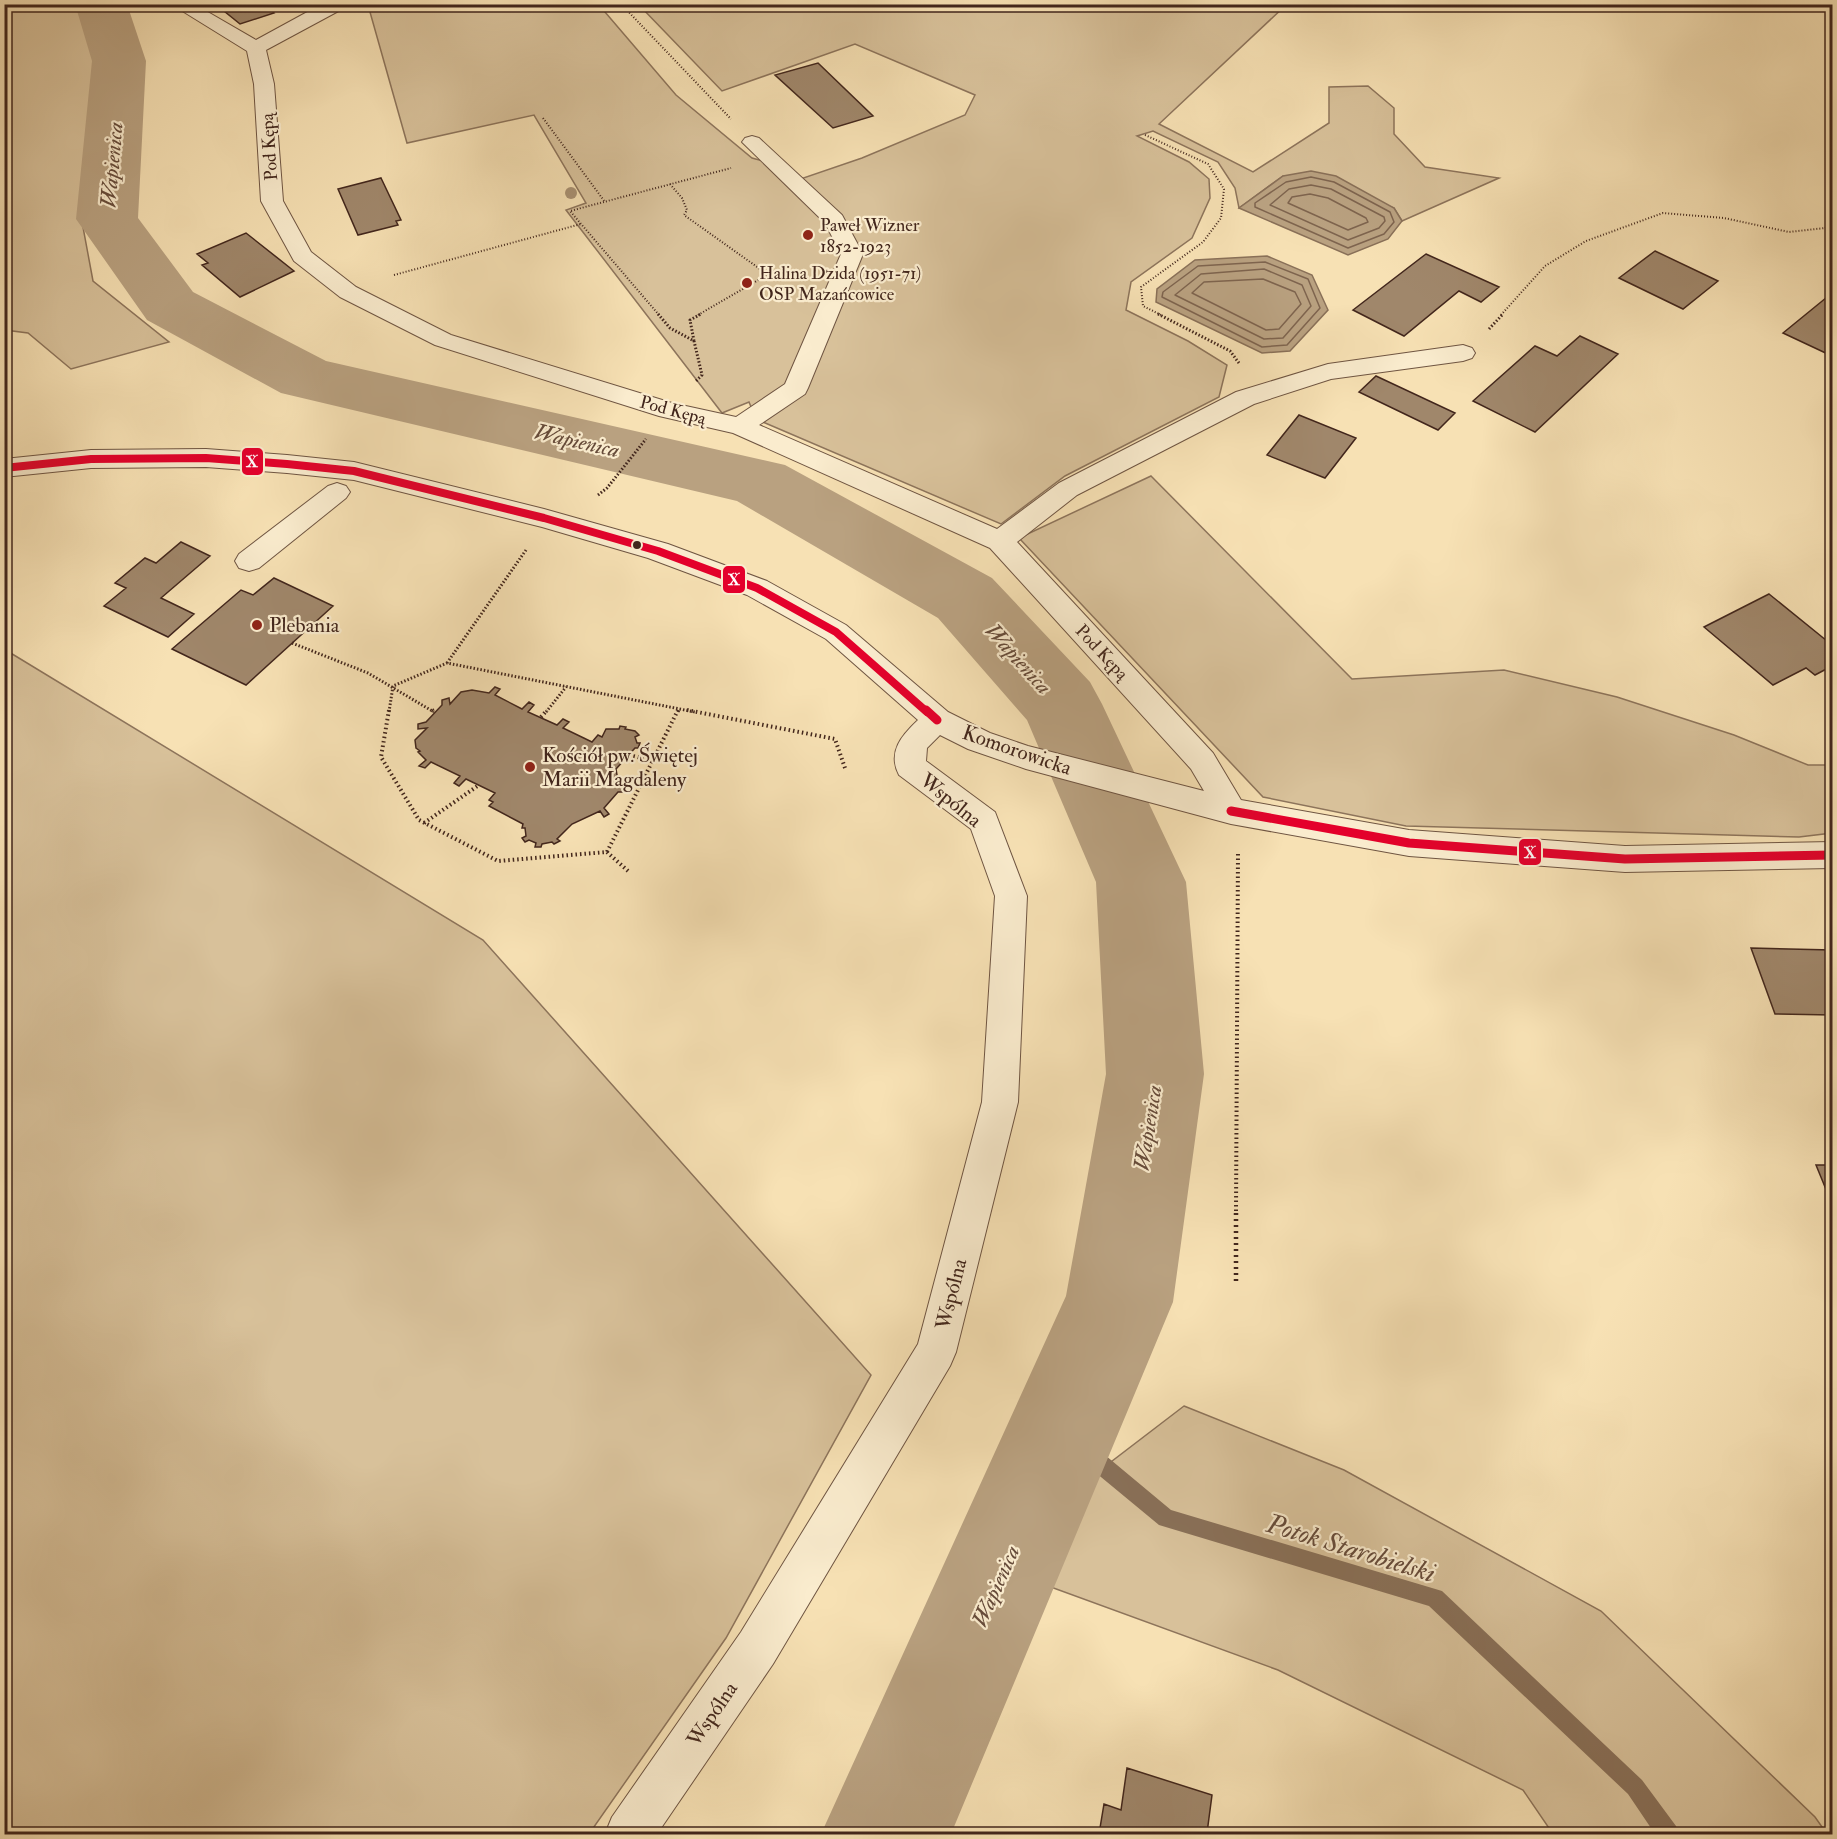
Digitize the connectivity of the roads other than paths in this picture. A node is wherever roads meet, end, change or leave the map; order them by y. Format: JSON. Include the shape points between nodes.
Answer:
{"nodes":[{"id":1,"x":180,"y":4,"type":"edge"},
{"id":2,"x":337,"y":4,"type":"edge"},
{"id":3,"x":256,"y":48,"type":"junction"},
{"id":4,"x":752,"y":142,"type":"road end"},
{"id":5,"x":1463,"y":353,"type":"road end"},
{"id":6,"x":740,"y":426,"type":"junction"},
{"id":7,"x":4,"y":468,"type":"edge"},
{"id":8,"x":338,"y":492,"type":"dead end"},
{"id":9,"x":1000,"y":541,"type":"junction"},
{"id":10,"x":249,"y":561,"type":"dead end"},
{"id":11,"x":936,"y":720,"type":"junction"},
{"id":12,"x":1231,"y":811,"type":"junction"},
{"id":13,"x":1831,"y":857,"type":"edge"},
{"id":14,"x":629,"y":1834,"type":"edge"}],
"edges":[{"from":1,"to":3,"type":"street"},
{"from":2,"to":3,"type":"street"},
{"from":3,"to":6,"type":"street","name":"Pod Kępą","via":[[264,84],[272,201],[302,256],[344,289],[443,340],[668,410]]},
{"from":4,"to":6,"type":"street","via":[[834,220],[852,254],[796,388]]},
{"from":5,"to":9,"type":"street","via":[[1328,372],[1245,398],[1068,489]]},
{"from":6,"to":9,"type":"street","name":"Pod Kępą"},
{"from":7,"to":11,"type":"street","name":"Komorowicka","via":[[92,459],[206,458],[287,464],[354,471],[544,518],[658,551],[757,588],[836,632]]},
{"from":8,"to":10,"type":"street"},
{"from":9,"to":12,"type":"street","name":"Pod Kępą","via":[[1202,761]]},
{"from":11,"to":12,"type":"street","name":"Komorowicka","via":[[979,741],[1026,757]]},
{"from":11,"to":14,"type":"street","name":"Wspólna","via":[[912,744],[910,766],[984,820],[1011,896],[1000,1102],[936,1352],[757,1648]]},
{"from":12,"to":13,"type":"street","name":"Komorowicka","via":[[1443,846],[1625,859]]}]}
